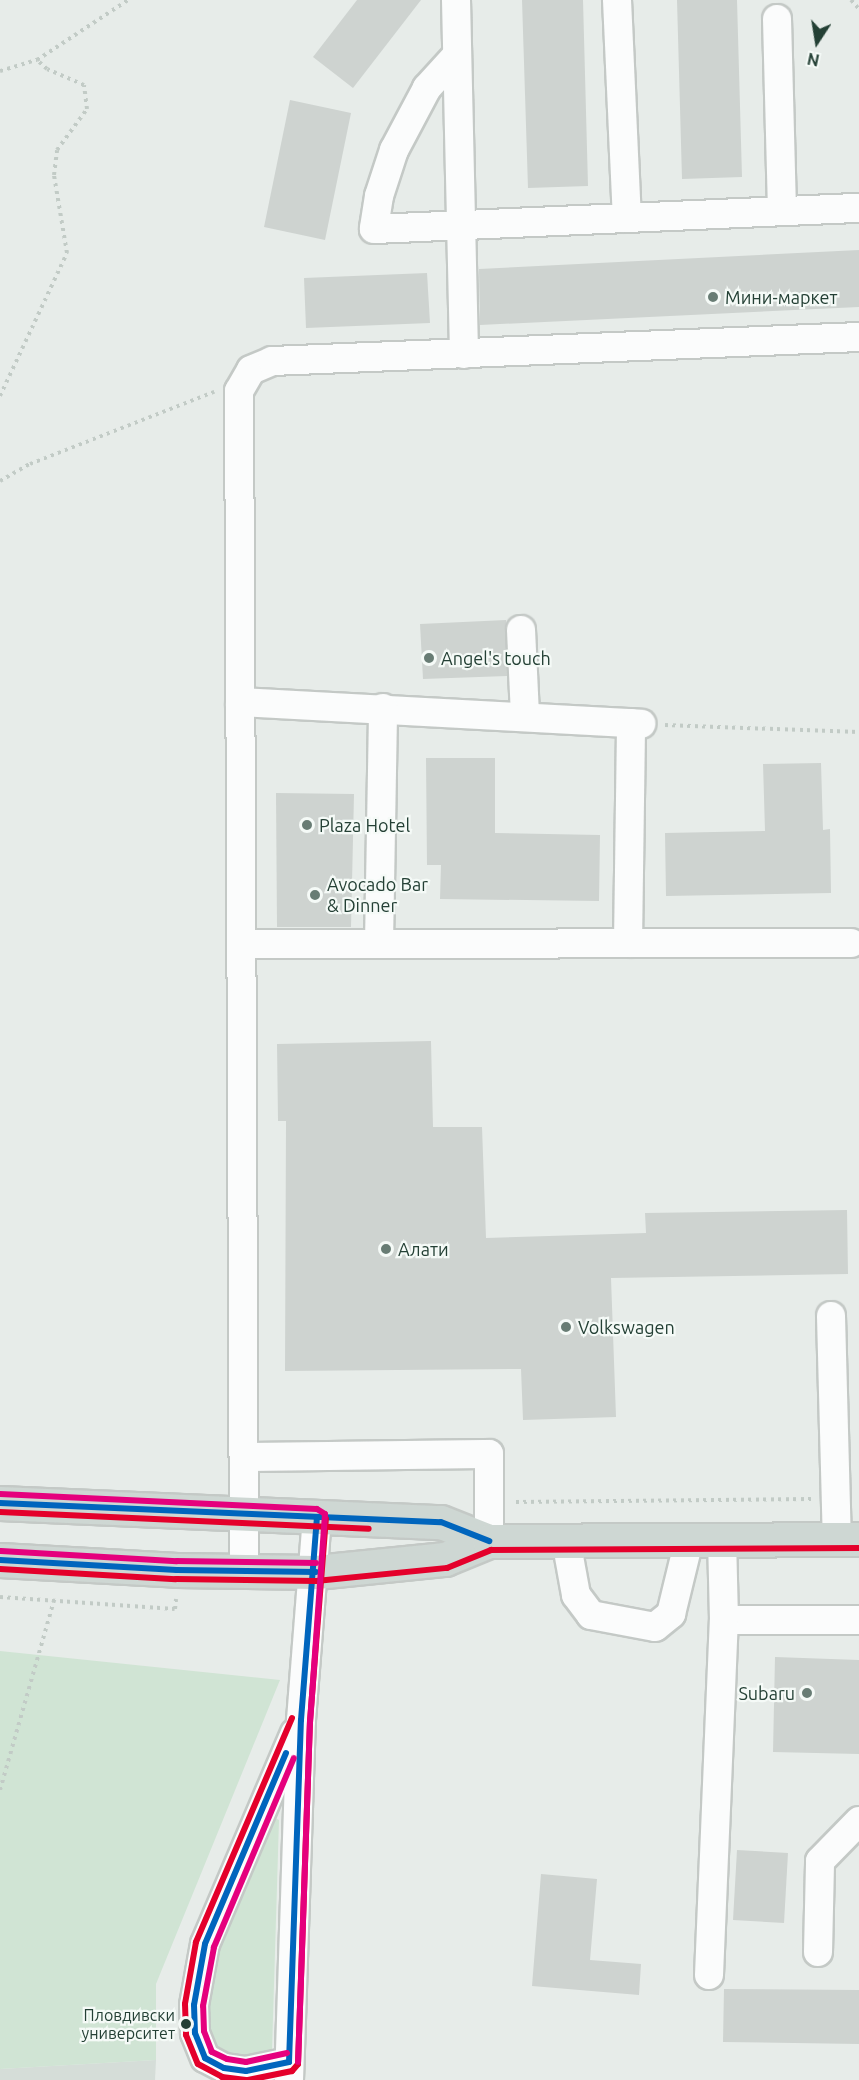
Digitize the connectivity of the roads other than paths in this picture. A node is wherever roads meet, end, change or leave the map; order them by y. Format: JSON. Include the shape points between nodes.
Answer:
{"nodes":[{"id":1,"x":456,"y":0,"type":"edge"},
{"id":2,"x":617,"y":0,"type":"edge"},
{"id":3,"x":777,"y":19,"type":"dead end"},
{"id":4,"x":457,"y":55,"type":"junction"},
{"id":5,"x":859,"y":208,"type":"edge"},
{"id":6,"x":782,"y":211,"type":"junction"},
{"id":7,"x":627,"y":218,"type":"junction"},
{"id":8,"x":460,"y":225,"type":"junction"},
{"id":9,"x":859,"y":337,"type":"edge"},
{"id":10,"x":464,"y":354,"type":"junction"},
{"id":11,"x":521,"y":630,"type":"dead end"},
{"id":12,"x":240,"y":702,"type":"junction"},
{"id":13,"x":383,"y":708,"type":"junction"},
{"id":14,"x":525,"y":715,"type":"junction"},
{"id":15,"x":379,"y":943,"type":"junction"},
{"id":16,"x":628,"y":943,"type":"junction"},
{"id":17,"x":851,"y":943,"type":"dead end"},
{"id":18,"x":242,"y":944,"type":"junction"},
{"id":19,"x":831,"y":1316,"type":"dead end"},
{"id":20,"x":846,"y":1404,"type":"edge"},
{"id":21,"x":245,"y":1457,"type":"junction"},
{"id":22,"x":0,"y":1503,"type":"edge"},
{"id":23,"x":246,"y":1516,"type":"junction"},
{"id":24,"x":317,"y":1518,"type":"junction"},
{"id":25,"x":848,"y":1539,"type":"edge"},
{"id":26,"x":566,"y":1540,"type":"junction"},
{"id":27,"x":689,"y":1540,"type":"junction"},
{"id":28,"x":722,"y":1540,"type":"junction"},
{"id":29,"x":489,"y":1541,"type":"junction"},
{"id":30,"x":0,"y":1560,"type":"edge"},
{"id":31,"x":244,"y":1571,"type":"junction"},
{"id":32,"x":316,"y":1572,"type":"junction"},
{"id":33,"x":724,"y":1620,"type":"junction"},
{"id":34,"x":859,"y":1620,"type":"edge"},
{"id":35,"x":301,"y":1720,"type":"junction"},
{"id":36,"x":859,"y":1821,"type":"edge"},
{"id":37,"x":818,"y":1952,"type":"dead end"},
{"id":38,"x":709,"y":1975,"type":"dead end"},
{"id":39,"x":289,"y":2071,"type":"edge"}],
"edges":[{"from":1,"to":4,"type":"street"},
{"from":2,"to":7,"type":"street"},
{"from":3,"to":6,"type":"street"},
{"from":4,"to":8,"type":"street"},
{"from":4,"to":8,"type":"street","via":[[427,88],[394,150],[374,229]]},
{"from":5,"to":6,"type":"street"},
{"from":6,"to":7,"type":"street"},
{"from":7,"to":8,"type":"street"},
{"from":8,"to":10,"type":"street"},
{"from":9,"to":10,"type":"street"},
{"from":10,"to":12,"type":"street","via":[[272,361],[251,370],[239,391]]},
{"from":11,"to":14,"type":"street"},
{"from":12,"to":13,"type":"street"},
{"from":12,"to":18,"type":"street"},
{"from":13,"to":14,"type":"street"},
{"from":13,"to":15,"type":"street"},
{"from":14,"to":16,"type":"street","via":[[636,724]]},
{"from":15,"to":16,"type":"street"},
{"from":15,"to":18,"type":"street"},
{"from":16,"to":17,"type":"street"},
{"from":18,"to":21,"type":"street"},
{"from":19,"to":20,"type":"street"},
{"from":20,"to":25,"type":"street"},
{"from":21,"to":23,"type":"street"},
{"from":21,"to":29,"type":"street","via":[[489,1455]]},
{"from":22,"to":23,"type":"main road"},
{"from":23,"to":24,"type":"main road"},
{"from":23,"to":31,"type":"street"},
{"from":24,"to":29,"type":"main road","via":[[441,1522]]},
{"from":24,"to":32,"type":"street"},
{"from":25,"to":28,"type":"main road"},
{"from":26,"to":27,"type":"main road"},
{"from":26,"to":27,"type":"street","via":[[576,1595],[591,1615],[655,1627],[672,1614]]},
{"from":26,"to":29,"type":"main road"},
{"from":27,"to":28,"type":"main road"},
{"from":28,"to":33,"type":"street"},
{"from":29,"to":32,"type":"main road","via":[[445,1559]]},
{"from":30,"to":31,"type":"main road"},
{"from":31,"to":32,"type":"main road"},
{"from":32,"to":35,"type":"street"},
{"from":33,"to":34,"type":"street"},
{"from":33,"to":38,"type":"street"},
{"from":35,"to":39,"type":"street"},
{"from":35,"to":39,"type":"street","via":[[205,1944],[195,2005],[195,2033],[205,2058],[224,2068]]},
{"from":36,"to":37,"type":"street","via":[[820,1861]]}]}
